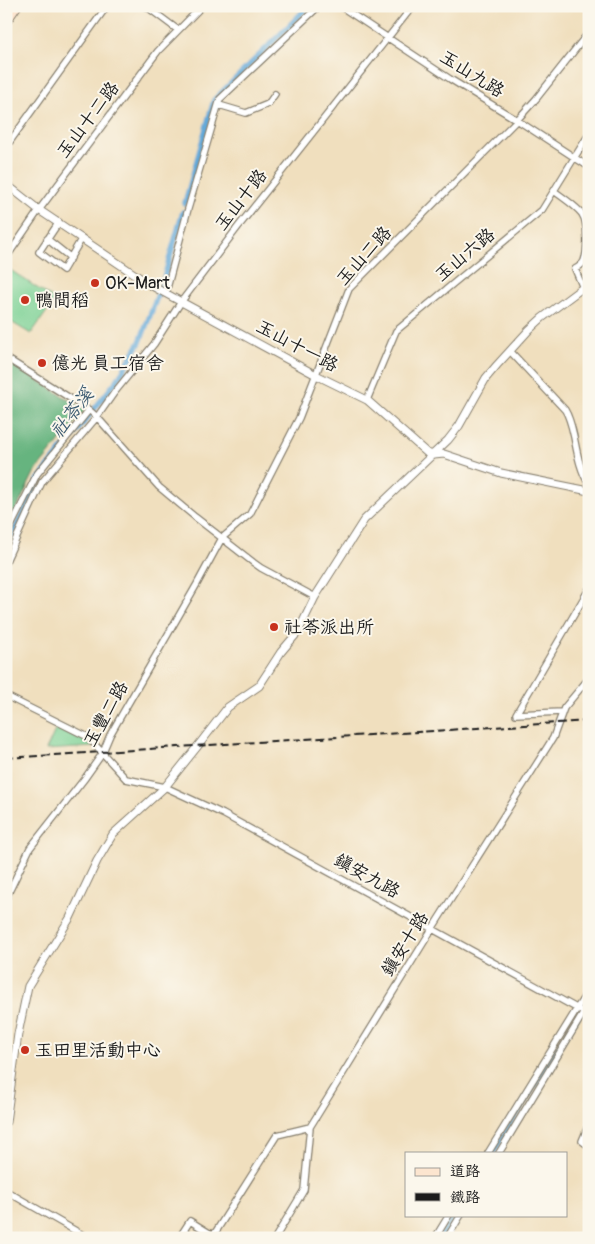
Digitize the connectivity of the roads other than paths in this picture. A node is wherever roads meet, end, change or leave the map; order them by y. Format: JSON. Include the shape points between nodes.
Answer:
{"nodes":[{"id":1,"x":17,"y":6,"type":"edge"},
{"id":2,"x":107,"y":6,"type":"edge"},
{"id":3,"x":146,"y":6,"type":"edge"},
{"id":4,"x":202,"y":6,"type":"edge"},
{"id":5,"x":319,"y":6,"type":"edge"},
{"id":6,"x":340,"y":6,"type":"edge"},
{"id":7,"x":413,"y":6,"type":"edge"},
{"id":8,"x":6,"y":22,"type":"edge"},
{"id":9,"x":178,"y":30,"type":"junction"},
{"id":10,"x":589,"y":32,"type":"edge"},
{"id":11,"x":388,"y":38,"type":"junction"},
{"id":12,"x":275,"y":94,"type":"dead end"},
{"id":13,"x":219,"y":105,"type":"junction"},
{"id":14,"x":518,"y":120,"type":"junction"},
{"id":15,"x":589,"y":134,"type":"edge"},
{"id":16,"x":6,"y":147,"type":"edge"},
{"id":17,"x":574,"y":157,"type":"junction"},
{"id":18,"x":589,"y":167,"type":"edge"},
{"id":19,"x":6,"y":184,"type":"edge"},
{"id":20,"x":554,"y":191,"type":"junction"},
{"id":21,"x":39,"y":210,"type":"junction"},
{"id":22,"x":59,"y":222,"type":"junction"},
{"id":23,"x":82,"y":238,"type":"junction"},
{"id":24,"x":47,"y":240,"type":"junction"},
{"id":25,"x":6,"y":258,"type":"edge"},
{"id":26,"x":71,"y":258,"type":"junction"},
{"id":27,"x":586,"y":286,"type":"edge"},
{"id":28,"x":166,"y":292,"type":"junction"},
{"id":29,"x":589,"y":296,"type":"edge"},
{"id":30,"x":181,"y":302,"type":"junction"},
{"id":31,"x":510,"y":351,"type":"junction"},
{"id":32,"x":6,"y":358,"type":"edge"},
{"id":33,"x":316,"y":374,"type":"junction"},
{"id":34,"x":367,"y":400,"type":"junction"},
{"id":35,"x":93,"y":413,"type":"junction"},
{"id":36,"x":434,"y":455,"type":"junction"},
{"id":37,"x":588,"y":479,"type":"edge"},
{"id":38,"x":589,"y":491,"type":"edge"},
{"id":39,"x":6,"y":536,"type":"edge"},
{"id":40,"x":222,"y":538,"type":"junction"},
{"id":41,"x":6,"y":561,"type":"edge"},
{"id":42,"x":589,"y":589,"type":"edge"},
{"id":43,"x":315,"y":597,"type":"junction"},
{"id":44,"x":589,"y":678,"type":"edge"},
{"id":45,"x":6,"y":696,"type":"edge"},
{"id":46,"x":562,"y":712,"type":"junction"},
{"id":47,"x":102,"y":754,"type":"junction"},
{"id":48,"x":165,"y":787,"type":"junction"},
{"id":49,"x":6,"y":898,"type":"edge"},
{"id":50,"x":432,"y":929,"type":"junction"},
{"id":51,"x":589,"y":989,"type":"edge"},
{"id":52,"x":589,"y":1004,"type":"edge"},
{"id":53,"x":582,"y":1011,"type":"edge"},
{"id":54,"x":6,"y":1122,"type":"edge"},
{"id":55,"x":589,"y":1124,"type":"edge"},
{"id":56,"x":310,"y":1127,"type":"junction"},
{"id":57,"x":589,"y":1146,"type":"edge"},
{"id":58,"x":489,"y":1152,"type":"edge"},
{"id":59,"x":500,"y":1152,"type":"edge"},
{"id":60,"x":6,"y":1191,"type":"edge"},
{"id":61,"x":448,"y":1216,"type":"edge"},
{"id":62,"x":460,"y":1216,"type":"edge"},
{"id":63,"x":88,"y":1238,"type":"edge"},
{"id":64,"x":179,"y":1238,"type":"edge"},
{"id":65,"x":276,"y":1238,"type":"edge"},
{"id":66,"x":435,"y":1238,"type":"edge"},
{"id":67,"x":447,"y":1238,"type":"edge"}],
"edges":[{"from":1,"to":8,"type":"main road"},
{"from":2,"to":16,"type":"street"},
{"from":3,"to":9,"type":"street"},
{"from":4,"to":9,"type":"street","name":"玉山十二路"},
{"from":5,"to":13,"type":"street","via":[[220,99]]},
{"from":6,"to":11,"type":"street","name":"玉山九路"},
{"from":7,"to":11,"type":"street","name":"玉山十路"},
{"from":9,"to":21,"type":"street","name":"玉山十二路","via":[[158,51]]},
{"from":10,"to":14,"type":"street","name":"玉山二路"},
{"from":11,"to":14,"type":"street","name":"玉山九路"},
{"from":11,"to":30,"type":"street","name":"玉山十路"},
{"from":12,"to":13,"type":"street","via":[[268,104],[246,112]]},
{"from":13,"to":28,"type":"street"},
{"from":14,"to":17,"type":"street","name":"玉山九路"},
{"from":14,"to":33,"type":"street","name":"玉山二路","via":[[349,289]]},
{"from":15,"to":17,"type":"street","name":"玉山六路"},
{"from":17,"to":18,"type":"street","name":"玉山九路"},
{"from":17,"to":20,"type":"street","name":"玉山六路"},
{"from":19,"to":21,"type":"street","name":"玉山十一路"},
{"from":20,"to":27,"type":"street","via":[[583,214],[587,249],[584,262],[575,269]]},
{"from":20,"to":34,"type":"street","name":"玉山六路","via":[[542,210],[396,331]]},
{"from":21,"to":22,"type":"street","name":"玉山十一路"},
{"from":21,"to":25,"type":"street","name":"玉山十二路"},
{"from":22,"to":23,"type":"street","name":"玉山十一路"},
{"from":22,"to":24,"type":"street"},
{"from":23,"to":26,"type":"street"},
{"from":23,"to":28,"type":"street","name":"玉山十一路","via":[[152,286]]},
{"from":24,"to":26,"type":"street"},
{"from":24,"to":26,"type":"street","via":[[39,252],[63,270]]},
{"from":27,"to":29,"type":"street"},
{"from":27,"to":31,"type":"street","via":[[542,318]]},
{"from":28,"to":30,"type":"street","name":"玉山十一路"},
{"from":30,"to":33,"type":"street","name":"玉山十一路"},
{"from":30,"to":35,"type":"street","name":"玉山十路","via":[[154,344]]},
{"from":31,"to":36,"type":"street","via":[[486,378],[459,426]]},
{"from":31,"to":37,"type":"street","via":[[569,416],[576,449]]},
{"from":32,"to":35,"type":"street"},
{"from":33,"to":34,"type":"street","name":"玉山十一路"},
{"from":33,"to":40,"type":"street","name":"玉山二路","via":[[250,514]]},
{"from":34,"to":36,"type":"street","name":"玉山十一路","via":[[427,453]]},
{"from":35,"to":39,"type":"street","via":[[37,474]]},
{"from":35,"to":40,"type":"street","via":[[159,487]]},
{"from":35,"to":41,"type":"street","via":[[42,482]]},
{"from":36,"to":38,"type":"street","name":"玉山十一路","via":[[444,454],[501,473]]},
{"from":36,"to":43,"type":"street","via":[[364,520]]},
{"from":40,"to":43,"type":"street","via":[[260,568]]},
{"from":40,"to":47,"type":"street","name":"玉豐二路"},
{"from":42,"to":46,"type":"street","via":[[516,714]]},
{"from":43,"to":48,"type":"street","via":[[298,632],[259,686],[228,707]]},
{"from":44,"to":46,"type":"street","name":"鎮安十路"},
{"from":45,"to":47,"type":"street","name":"鎮安九路","via":[[88,737]]},
{"from":46,"to":50,"type":"street","name":"鎮安十路","via":[[553,738]]},
{"from":47,"to":48,"type":"street","name":"鎮安九路","via":[[126,779]]},
{"from":47,"to":49,"type":"street","name":"玉豐二路","via":[[30,848]]},
{"from":48,"to":50,"type":"street","name":"鎮安九路","via":[[223,814]]},
{"from":48,"to":54,"type":"street","via":[[113,834],[70,918],[28,986]]},
{"from":50,"to":53,"type":"street","name":"鎮安九路"},
{"from":50,"to":56,"type":"street","name":"鎮安十路"},
{"from":51,"to":53,"type":"street"},
{"from":52,"to":53,"type":"street"},
{"from":53,"to":58,"type":"street"},
{"from":53,"to":59,"type":"street"},
{"from":55,"to":57,"type":"street","via":[[582,1141]]},
{"from":56,"to":64,"type":"street","via":[[277,1135],[215,1233],[190,1222]]},
{"from":56,"to":65,"type":"street","name":"鎮安十路","via":[[304,1190]]},
{"from":60,"to":63,"type":"street"},
{"from":61,"to":66,"type":"street"},
{"from":62,"to":67,"type":"street"}]}
